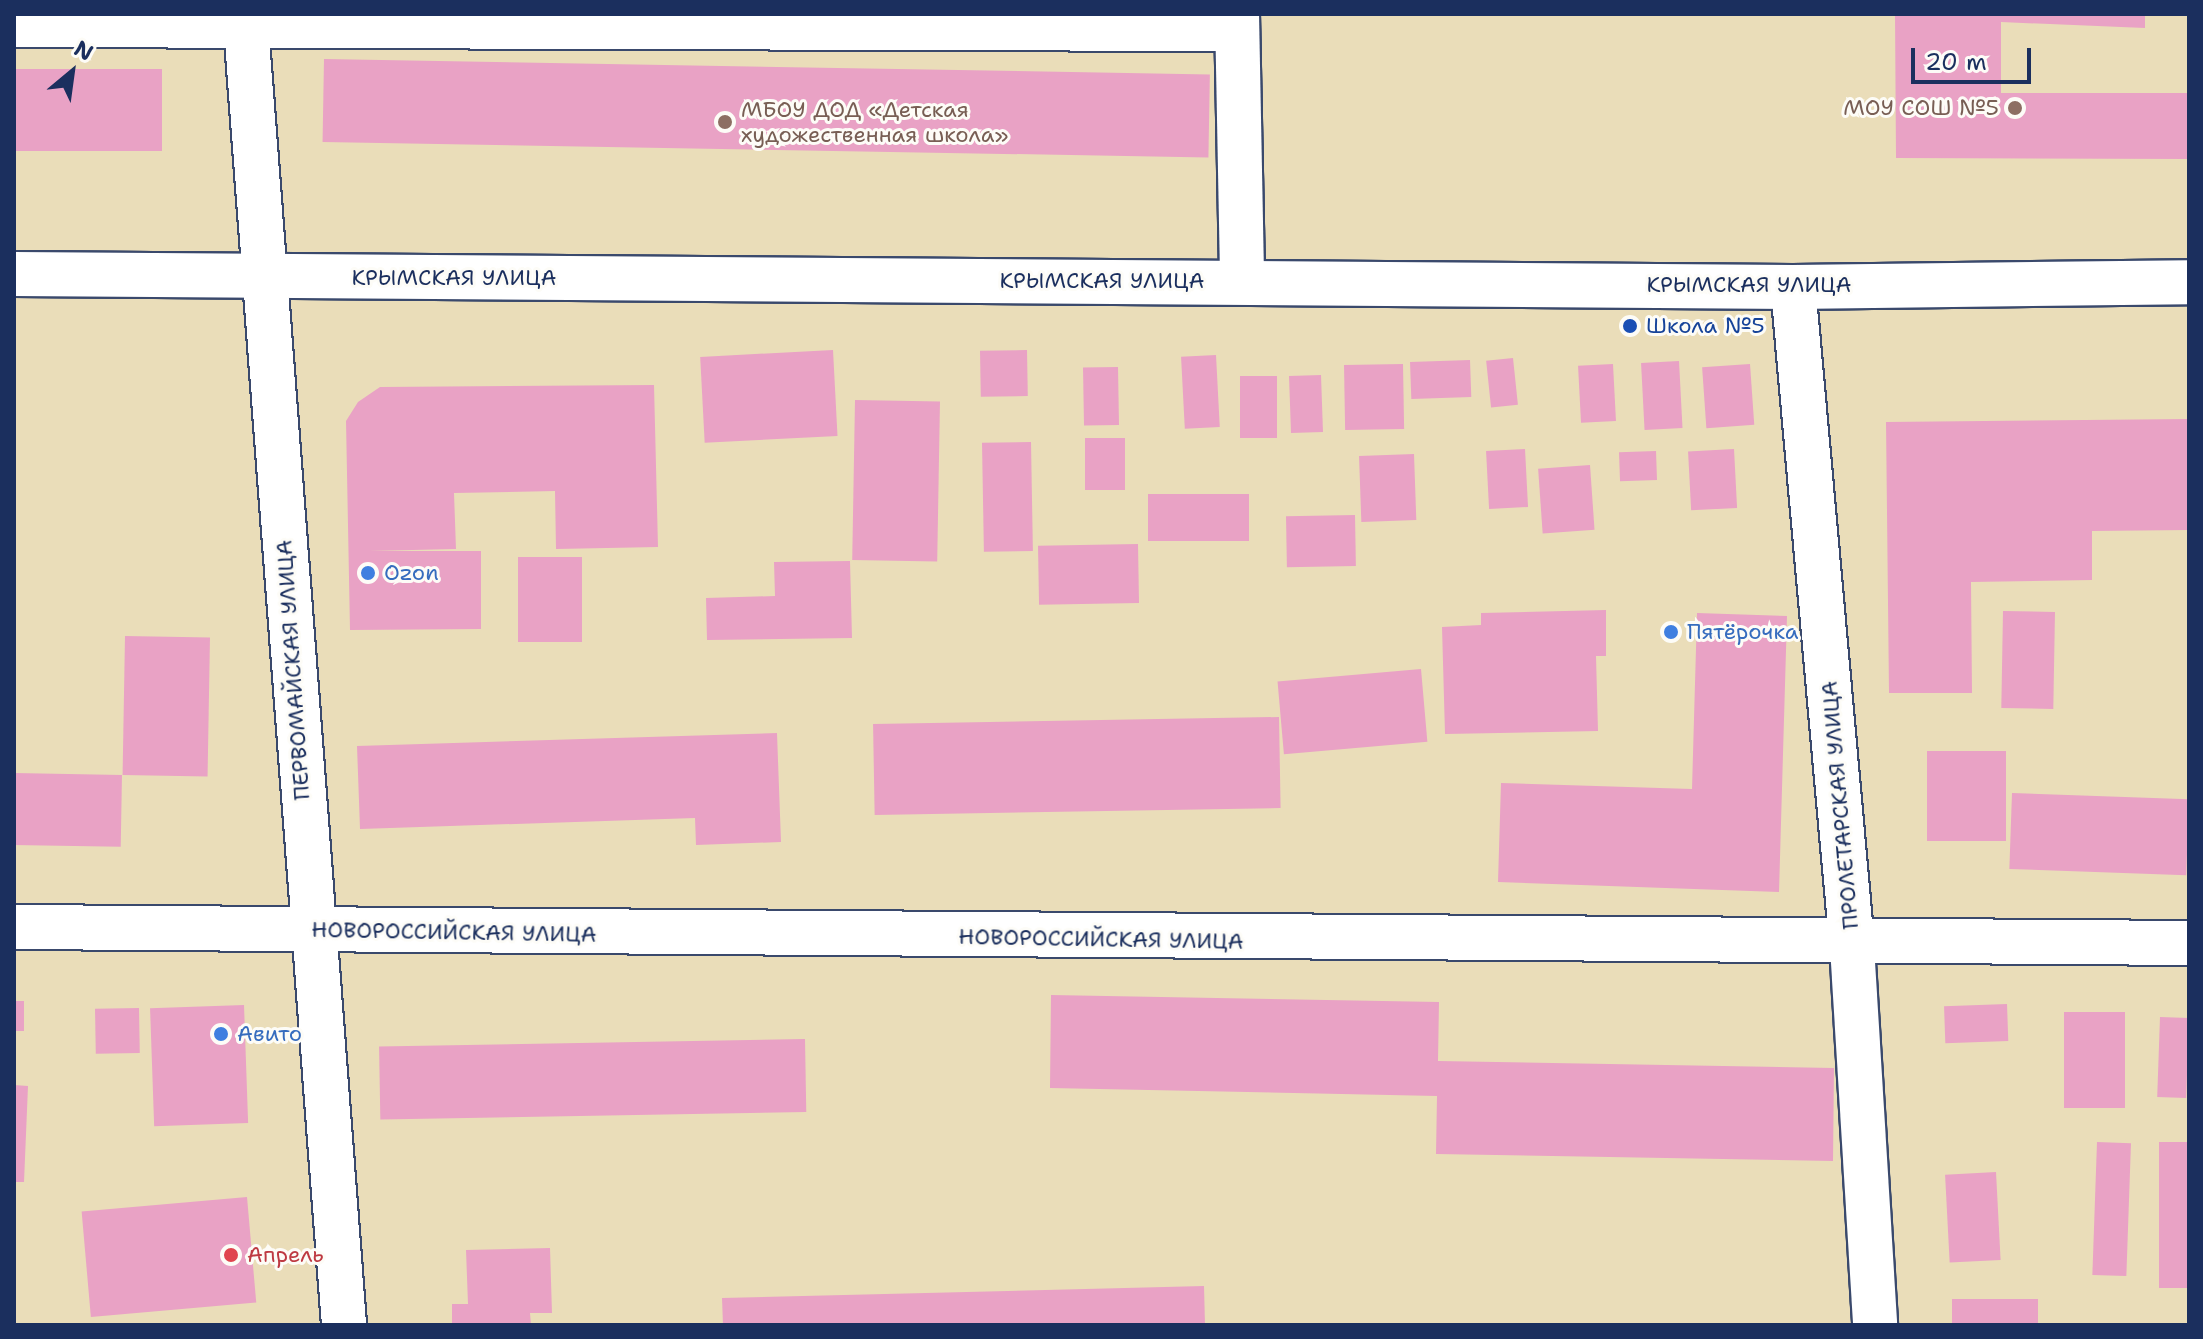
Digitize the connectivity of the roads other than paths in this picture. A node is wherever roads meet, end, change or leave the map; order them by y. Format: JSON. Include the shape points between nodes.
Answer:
{"nodes":[{"id":1,"x":245,"y":20,"type":"edge"},
{"id":2,"x":1237,"y":21,"type":"edge"},
{"id":3,"x":14,"y":25,"type":"edge"},
{"id":4,"x":14,"y":274,"type":"edge"},
{"id":5,"x":263,"y":277,"type":"junction"},
{"id":6,"x":1242,"y":282,"type":"junction"},
{"id":7,"x":2189,"y":282,"type":"edge"},
{"id":8,"x":1793,"y":287,"type":"junction"},
{"id":9,"x":14,"y":927,"type":"edge"},
{"id":10,"x":312,"y":931,"type":"junction"},
{"id":11,"x":2189,"y":943,"type":"edge"},
{"id":12,"x":1852,"y":946,"type":"junction"},
{"id":13,"x":344,"y":1325,"type":"edge"},
{"id":14,"x":1875,"y":1325,"type":"edge"}],
"edges":[{"from":1,"to":2,"type":"street"},
{"from":1,"to":3,"type":"street"},
{"from":1,"to":5,"type":"street","name":"ПЕРВОМАЙСКАЯ УЛИЦА"},
{"from":2,"to":6,"type":"street"},
{"from":4,"to":5,"type":"street","name":"КРЫМСКАЯ УЛИЦА"},
{"from":5,"to":6,"type":"street","name":"КРЫМСКАЯ УЛИЦА"},
{"from":5,"to":10,"type":"street","name":"ПЕРВОМАЙСКАЯ УЛИЦА"},
{"from":6,"to":8,"type":"street","name":"КРЫМСКАЯ УЛИЦА"},
{"from":7,"to":8,"type":"street","name":"КРЫМСКАЯ УЛИЦА"},
{"from":8,"to":12,"type":"street","name":"ПРОЛЕТАРСКАЯ УЛИЦА"},
{"from":9,"to":10,"type":"street","name":"НОВОРОССИЙСКАЯ УЛИЦА"},
{"from":10,"to":12,"type":"street","name":"НОВОРОССИЙСКАЯ УЛИЦА"},
{"from":10,"to":13,"type":"street","name":"ПЕРВОМАЙСКАЯ УЛИЦА"},
{"from":11,"to":12,"type":"street","name":"НОВОРОССИЙСКАЯ УЛИЦА"},
{"from":12,"to":14,"type":"street","name":"ПРОЛЕТАРСКАЯ УЛИЦА"}]}
